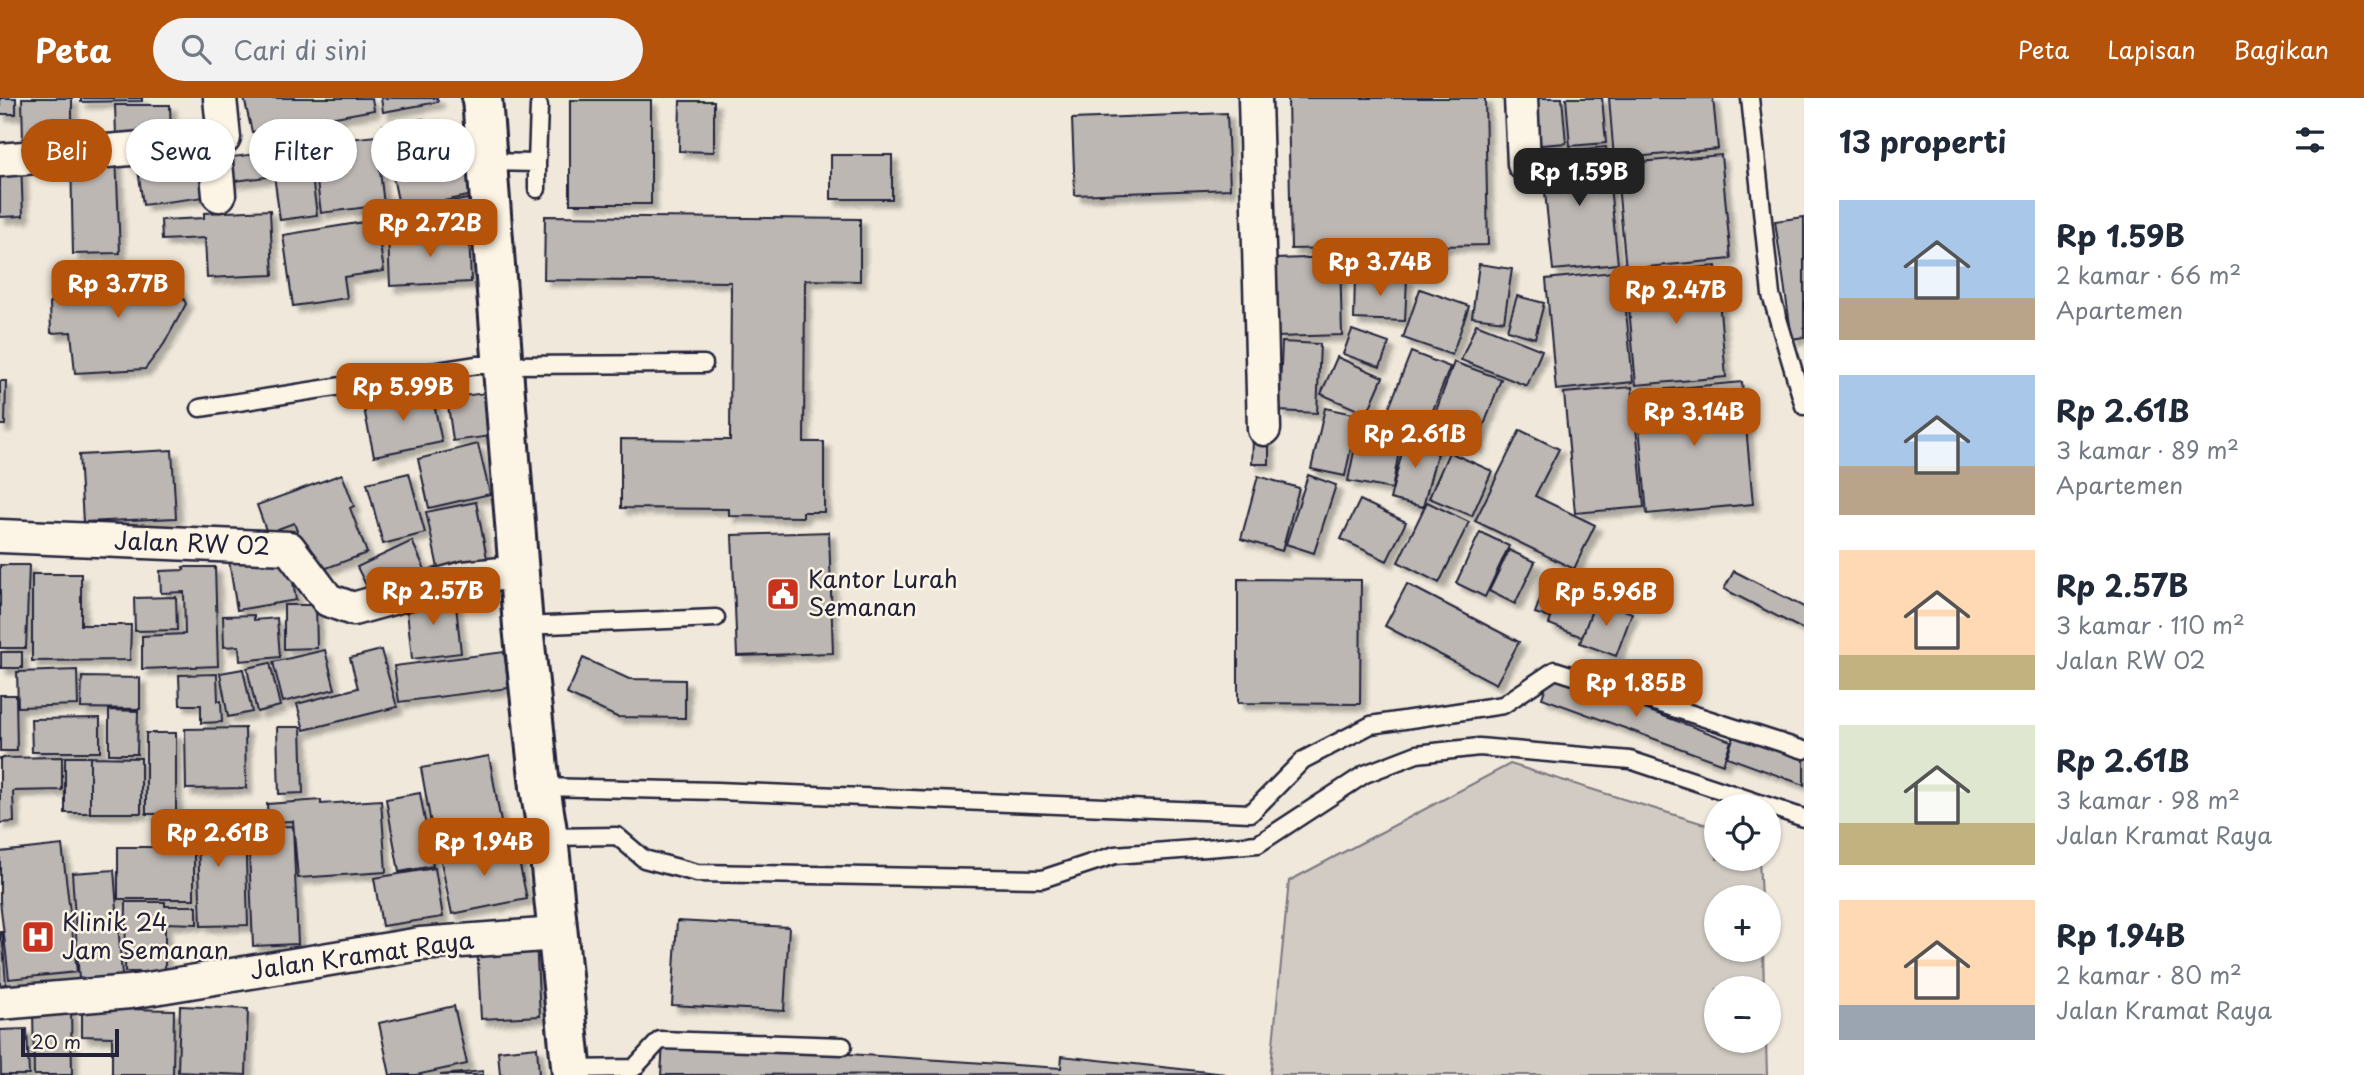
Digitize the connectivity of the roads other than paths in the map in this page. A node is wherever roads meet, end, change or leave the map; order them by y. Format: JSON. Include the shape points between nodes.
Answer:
{"nodes":[{"id":1,"x":220,"y":98,"type":"edge"},
{"id":2,"x":482,"y":98,"type":"edge"},
{"id":3,"x":1255,"y":98,"type":"edge"},
{"id":4,"x":1521,"y":98,"type":"edge"},
{"id":5,"x":1750,"y":98,"type":"edge"},
{"id":6,"x":540,"y":106,"type":"dead end"},
{"id":7,"x":222,"y":119,"type":"edge"},
{"id":8,"x":126,"y":149,"type":"edge"},
{"id":9,"x":0,"y":160,"type":"edge"},
{"id":10,"x":487,"y":162,"type":"junction"},
{"id":11,"x":537,"y":163,"type":"junction"},
{"id":12,"x":1524,"y":164,"type":"dead end"},
{"id":13,"x":218,"y":182,"type":"edge"},
{"id":14,"x":537,"y":189,"type":"dead end"},
{"id":15,"x":219,"y":195,"type":"dead end"},
{"id":16,"x":503,"y":364,"type":"junction"},
{"id":17,"x":704,"y":364,"type":"dead end"},
{"id":18,"x":1804,"y":406,"type":"edge"},
{"id":19,"x":200,"y":408,"type":"dead end"},
{"id":20,"x":1264,"y":429,"type":"dead end"},
{"id":21,"x":0,"y":536,"type":"edge"},
{"id":22,"x":520,"y":572,"type":"junction"},
{"id":23,"x":716,"y":618,"type":"dead end"},
{"id":24,"x":523,"y":626,"type":"junction"},
{"id":25,"x":1804,"y":750,"type":"edge"},
{"id":26,"x":540,"y":787,"type":"junction"},
{"id":27,"x":1804,"y":818,"type":"edge"},
{"id":28,"x":548,"y":837,"type":"junction"},
{"id":29,"x":557,"y":934,"type":"junction"},
{"id":30,"x":0,"y":1003,"type":"edge"},
{"id":31,"x":843,"y":1046,"type":"dead end"},
{"id":32,"x":572,"y":1072,"type":"edge"},
{"id":33,"x":634,"y":1072,"type":"edge"}],
"edges":[{"from":1,"to":7,"type":"street"},
{"from":2,"to":10,"type":"street"},
{"from":3,"to":20,"type":"street"},
{"from":4,"to":12,"type":"street"},
{"from":5,"to":18,"type":"lane","via":[[1771,295]]},
{"from":6,"to":11,"type":"lane"},
{"from":8,"to":9,"type":"street"},
{"from":10,"to":11,"type":"lane"},
{"from":10,"to":16,"type":"street"},
{"from":11,"to":14,"type":"lane"},
{"from":13,"to":15,"type":"street"},
{"from":16,"to":17,"type":"lane"},
{"from":16,"to":19,"type":"lane"},
{"from":16,"to":22,"type":"street"},
{"from":21,"to":22,"type":"street","name":"Jalan RW 02","via":[[289,548],[328,600],[353,609],[464,578]]},
{"from":22,"to":24,"type":"street"},
{"from":23,"to":24,"type":"lane"},
{"from":24,"to":26,"type":"street"},
{"from":25,"to":26,"type":"lane","via":[[1555,670],[1503,705],[1371,725],[1303,760],[1251,813]]},
{"from":26,"to":28,"type":"street"},
{"from":27,"to":28,"type":"lane","via":[[1630,760],[1479,747],[1417,754],[1365,774],[1258,844],[1115,855],[1042,879],[697,873],[644,859],[617,836]]},
{"from":28,"to":29,"type":"street"},
{"from":29,"to":30,"type":"street","name":"Jalan Kramat Raya","via":[[420,944],[130,992]]},
{"from":29,"to":32,"type":"street"},
{"from":31,"to":33,"type":"lane","via":[[660,1040]]},
{"from":32,"to":33,"type":"lane"}]}
